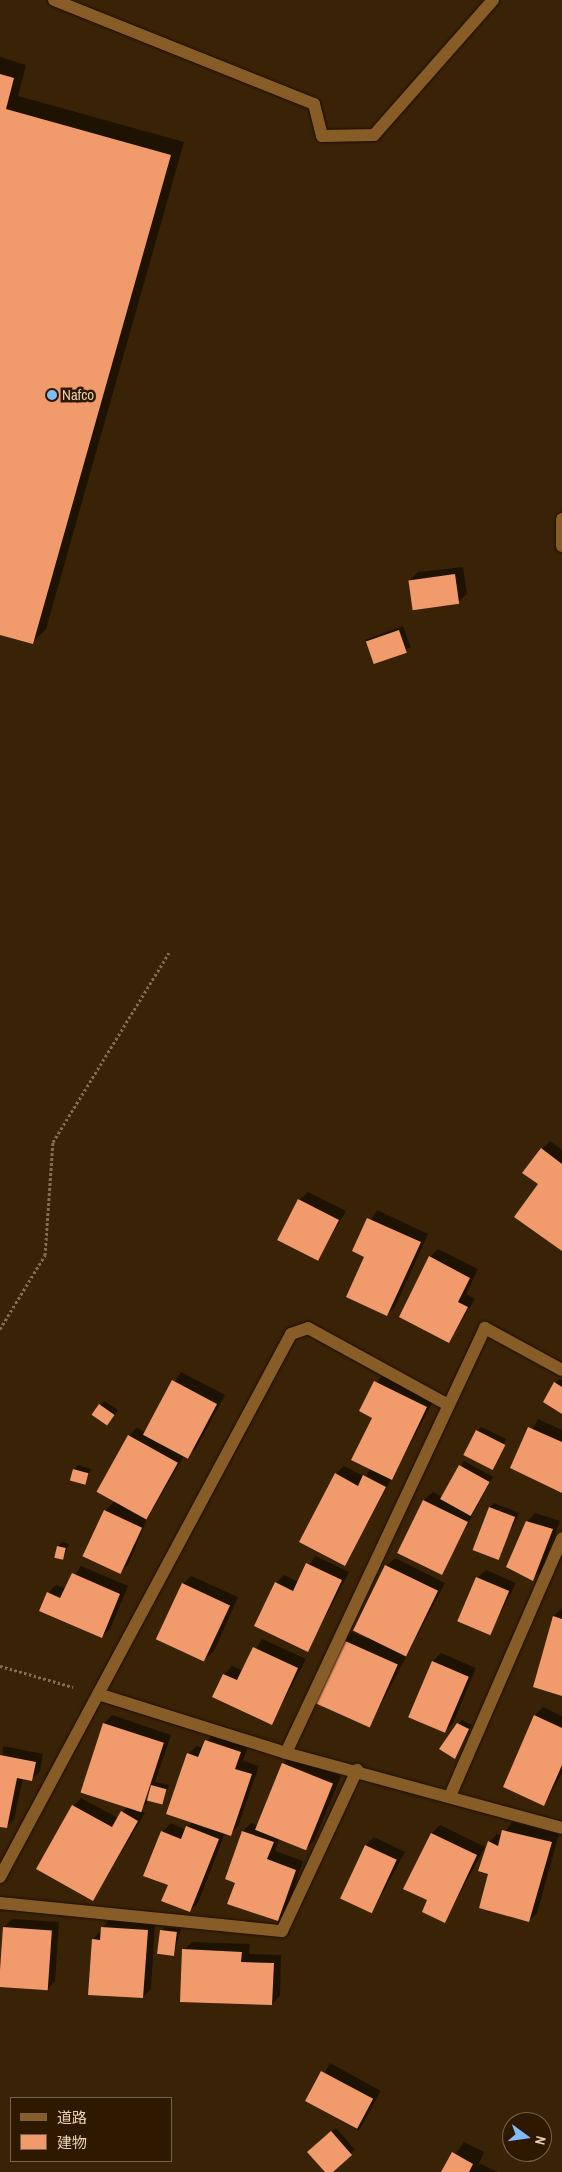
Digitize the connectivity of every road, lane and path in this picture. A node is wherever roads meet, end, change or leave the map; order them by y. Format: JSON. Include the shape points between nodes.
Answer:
{"nodes":[{"id":1,"x":54,"y":0,"type":"edge"},
{"id":2,"x":493,"y":0,"type":"edge"},
{"id":3,"x":562,"y":519,"type":"edge"},
{"id":4,"x":562,"y":546,"type":"edge"},
{"id":5,"x":169,"y":954,"type":"dead end"},
{"id":6,"x":0,"y":1329,"type":"edge"},
{"id":7,"x":562,"y":1370,"type":"edge"},
{"id":8,"x":446,"y":1404,"type":"junction"},
{"id":9,"x":562,"y":1538,"type":"edge"},
{"id":10,"x":0,"y":1666,"type":"edge"},
{"id":11,"x":98,"y":1694,"type":"junction"},
{"id":12,"x":286,"y":1754,"type":"junction"},
{"id":13,"x":357,"y":1770,"type":"junction"},
{"id":14,"x":450,"y":1796,"type":"junction"},
{"id":15,"x":562,"y":1828,"type":"edge"},
{"id":16,"x":0,"y":1877,"type":"edge"},
{"id":17,"x":0,"y":1903,"type":"edge"}],
"edges":[{"from":1,"to":2,"type":"street","via":[[314,104],[322,136],[374,135]]},
{"from":3,"to":4,"type":"street"},
{"from":5,"to":6,"type":"path","via":[[53,1142],[45,1255]]},
{"from":7,"to":8,"type":"street","via":[[485,1328]]},
{"from":8,"to":11,"type":"street","via":[[308,1328],[291,1334]]},
{"from":8,"to":12,"type":"street"},
{"from":9,"to":14,"type":"street"},
{"from":10,"to":11,"type":"path"},
{"from":11,"to":12,"type":"street"},
{"from":11,"to":16,"type":"street"},
{"from":12,"to":13,"type":"street"},
{"from":13,"to":14,"type":"street"},
{"from":13,"to":17,"type":"street","via":[[282,1930]]},
{"from":14,"to":15,"type":"street"}]}
